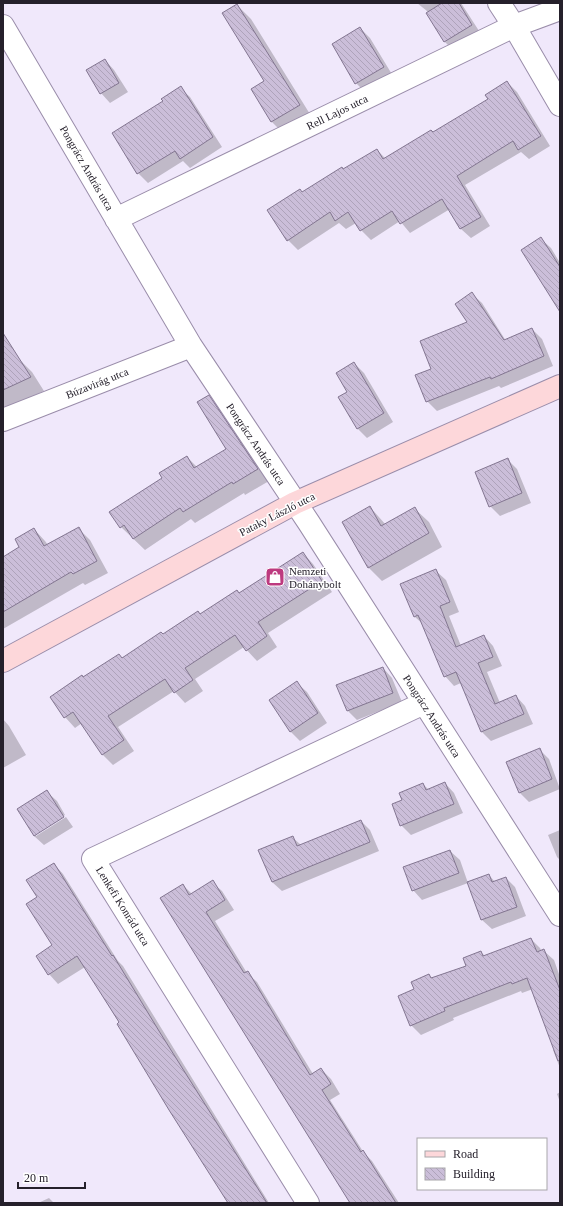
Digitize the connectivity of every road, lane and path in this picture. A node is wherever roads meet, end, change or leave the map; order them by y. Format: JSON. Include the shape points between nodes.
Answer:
{"nodes":[{"id":1,"x":499,"y":3,"type":"edge"},
{"id":2,"x":560,"y":8,"type":"edge"},
{"id":3,"x":3,"y":26,"type":"edge"},
{"id":4,"x":514,"y":26,"type":"junction"},
{"id":5,"x":560,"y":105,"type":"edge"},
{"id":6,"x":116,"y":219,"type":"junction"},
{"id":7,"x":191,"y":346,"type":"junction"},
{"id":8,"x":560,"y":386,"type":"edge"},
{"id":9,"x":3,"y":420,"type":"edge"},
{"id":10,"x":295,"y":503,"type":"junction"},
{"id":11,"x":3,"y":661,"type":"edge"},
{"id":12,"x":424,"y":703,"type":"junction"},
{"id":13,"x":560,"y":915,"type":"edge"},
{"id":14,"x":308,"y":1203,"type":"edge"}],
"edges":[{"from":1,"to":4,"type":"street"},
{"from":2,"to":4,"type":"street","name":"Rell Lajos utca"},
{"from":3,"to":6,"type":"street","name":"Pongrácz András utca"},
{"from":4,"to":5,"type":"street"},
{"from":4,"to":6,"type":"street","name":"Rell Lajos utca"},
{"from":6,"to":7,"type":"street","name":"Pongrácz András utca"},
{"from":7,"to":9,"type":"street","name":"Búzavirág utca"},
{"from":7,"to":10,"type":"street","name":"Pongrácz András utca"},
{"from":8,"to":10,"type":"street","name":"Pataky László utca"},
{"from":10,"to":11,"type":"street","name":"Pataky László utca"},
{"from":10,"to":12,"type":"street","name":"Pongrácz András utca"},
{"from":12,"to":13,"type":"street","name":"Pongrácz András utca"},
{"from":12,"to":14,"type":"street","name":"Lenkefi Konrád utca","via":[[93,859]]}]}
